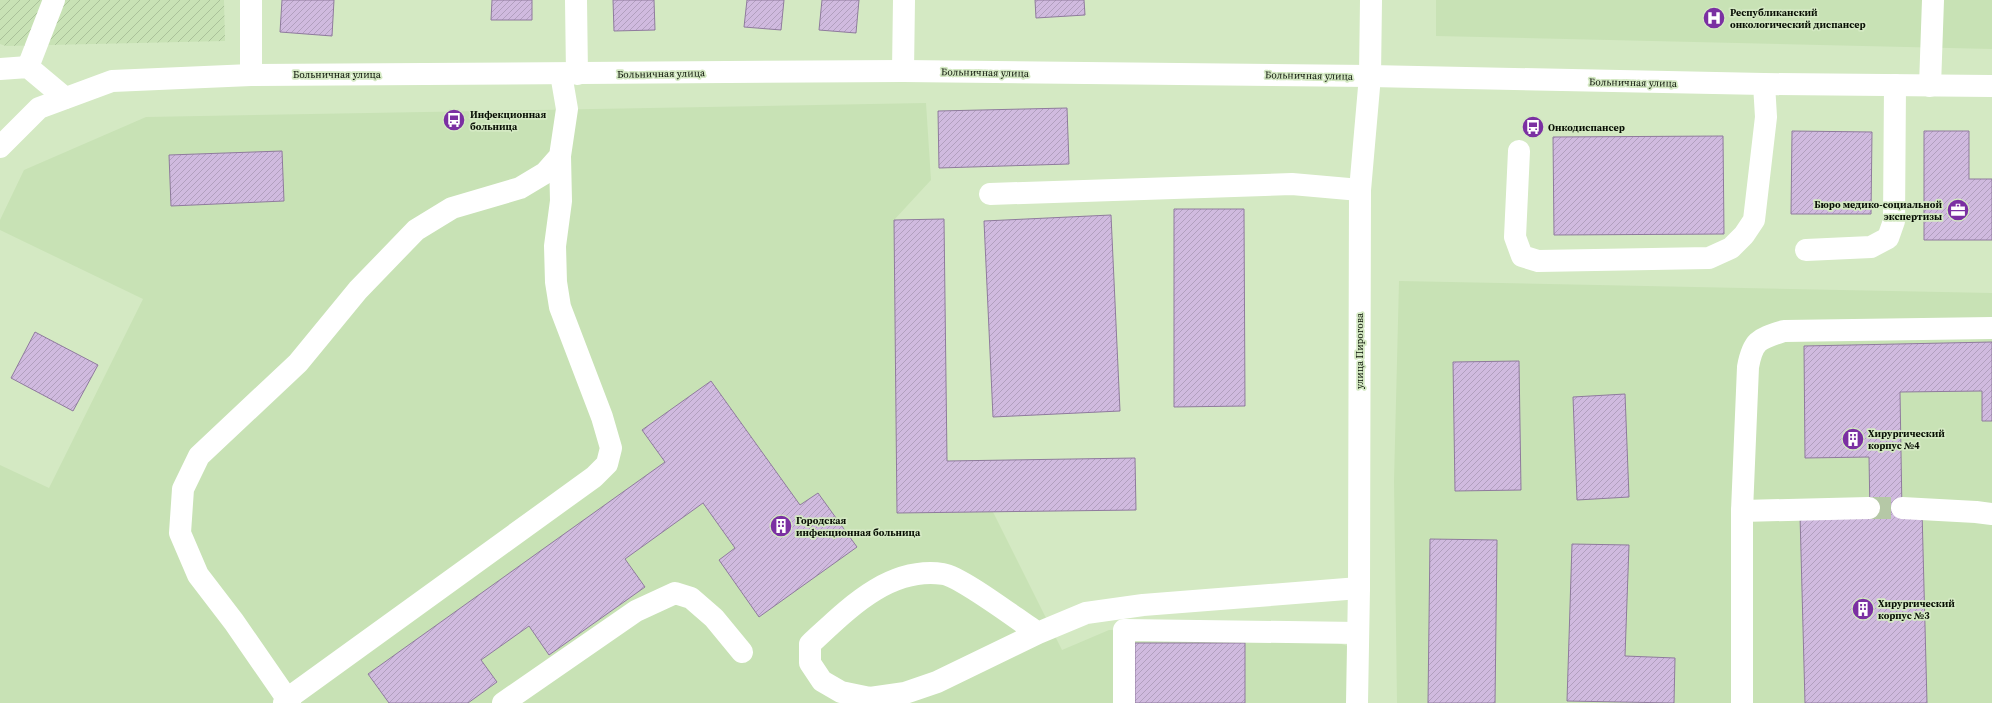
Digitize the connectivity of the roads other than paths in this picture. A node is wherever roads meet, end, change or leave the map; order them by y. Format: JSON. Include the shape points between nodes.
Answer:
{"nodes":[{"id":1,"x":54,"y":0,"type":"edge"},
{"id":2,"x":251,"y":0,"type":"edge"},
{"id":3,"x":576,"y":0,"type":"edge"},
{"id":4,"x":904,"y":0,"type":"edge"},
{"id":5,"x":1371,"y":0,"type":"edge"},
{"id":6,"x":1933,"y":0,"type":"edge"},
{"id":7,"x":28,"y":67,"type":"junction"},
{"id":8,"x":0,"y":69,"type":"edge"},
{"id":9,"x":902,"y":71,"type":"junction"},
{"id":10,"x":569,"y":74,"type":"junction"},
{"id":11,"x":251,"y":75,"type":"junction"},
{"id":12,"x":1370,"y":76,"type":"junction"},
{"id":13,"x":1764,"y":84,"type":"junction"},
{"id":14,"x":1895,"y":85,"type":"junction"},
{"id":15,"x":1930,"y":86,"type":"junction"},
{"id":16,"x":1992,"y":86,"type":"edge"},
{"id":17,"x":66,"y":98,"type":"junction"},
{"id":18,"x":0,"y":147,"type":"edge"},
{"id":19,"x":1519,"y":151,"type":"dead end"},
{"id":20,"x":560,"y":156,"type":"junction"},
{"id":21,"x":1360,"y":190,"type":"junction"},
{"id":22,"x":990,"y":194,"type":"dead end"},
{"id":23,"x":1806,"y":250,"type":"dead end"},
{"id":24,"x":1992,"y":328,"type":"edge"},
{"id":25,"x":1869,"y":508,"type":"tunnel mouth"},
{"id":26,"x":1902,"y":508,"type":"tunnel mouth"},
{"id":27,"x":1742,"y":511,"type":"junction"},
{"id":28,"x":1992,"y":514,"type":"edge"},
{"id":29,"x":1359,"y":588,"type":"junction"},
{"id":30,"x":1038,"y":633,"type":"junction"},
{"id":31,"x":1358,"y":633,"type":"junction"},
{"id":32,"x":742,"y":652,"type":"dead end"},
{"id":33,"x":287,"y":702,"type":"edge"},
{"id":34,"x":503,"y":703,"type":"edge"},
{"id":35,"x":1124,"y":703,"type":"edge"},
{"id":36,"x":1357,"y":703,"type":"edge"},
{"id":37,"x":1742,"y":703,"type":"edge"}],
"edges":[{"from":1,"to":7,"type":"street"},
{"from":2,"to":11,"type":"street"},
{"from":3,"to":10,"type":"street"},
{"from":4,"to":9,"type":"street"},
{"from":5,"to":12,"type":"street","name":"улица Пирогова"},
{"from":6,"to":15,"type":"street"},
{"from":7,"to":8,"type":"street"},
{"from":7,"to":17,"type":"street"},
{"from":9,"to":10,"type":"street","name":"Больничная улица"},
{"from":9,"to":12,"type":"street","name":"Больничная улица"},
{"from":10,"to":11,"type":"street","name":"Больничная улица"},
{"from":10,"to":20,"type":"street"},
{"from":11,"to":17,"type":"street","name":"Больничная улица","via":[[112,81]]},
{"from":12,"to":13,"type":"street","name":"Больничная улица"},
{"from":12,"to":21,"type":"street","name":"улица Пирогова"},
{"from":13,"to":14,"type":"street","name":"Больничная улица"},
{"from":13,"to":19,"type":"street","via":[[1766,118],[1754,220],[1731,248],[1709,258],[1538,261],[1522,256],[1515,237]]},
{"from":14,"to":15,"type":"street","name":"Больничная улица"},
{"from":14,"to":23,"type":"street","via":[[1894,221],[1888,238],[1871,247]]},
{"from":15,"to":16,"type":"street","name":"Больничная улица"},
{"from":17,"to":18,"type":"street","name":"Больничная улица","via":[[39,108]]},
{"from":20,"to":33,"type":"street","via":[[561,201],[555,246],[556,282],[560,307],[604,423],[611,448],[607,464],[594,477]]},
{"from":20,"to":33,"type":"street","via":[[545,173],[520,188],[452,208],[416,230],[358,290],[298,363],[199,456],[183,489],[180,533],[198,575],[234,622]]},
{"from":21,"to":22,"type":"street","via":[[1292,184]]},
{"from":21,"to":29,"type":"street","name":"улица Пирогова"},
{"from":24,"to":27,"type":"street","via":[[1784,331],[1765,337],[1751,349],[1748,367]]},
{"from":25,"to":27,"type":"street"},
{"from":26,"to":28,"type":"street"},
{"from":27,"to":37,"type":"street"},
{"from":29,"to":30,"type":"street","via":[[1129,607],[1086,613]]},
{"from":29,"to":31,"type":"street","name":"улица Пирогова"},
{"from":30,"to":30,"type":"street","via":[[964,584],[943,574],[914,575],[890,582],[857,603],[810,644],[810,663],[822,681],[828,685],[841,692],[870,698],[905,693],[937,682]]},
{"from":31,"to":35,"type":"street","via":[[1124,630]]},
{"from":31,"to":36,"type":"street","name":"улица Пирогова"},
{"from":32,"to":34,"type":"street","via":[[714,618],[691,598],[675,593],[636,611]]}]}
